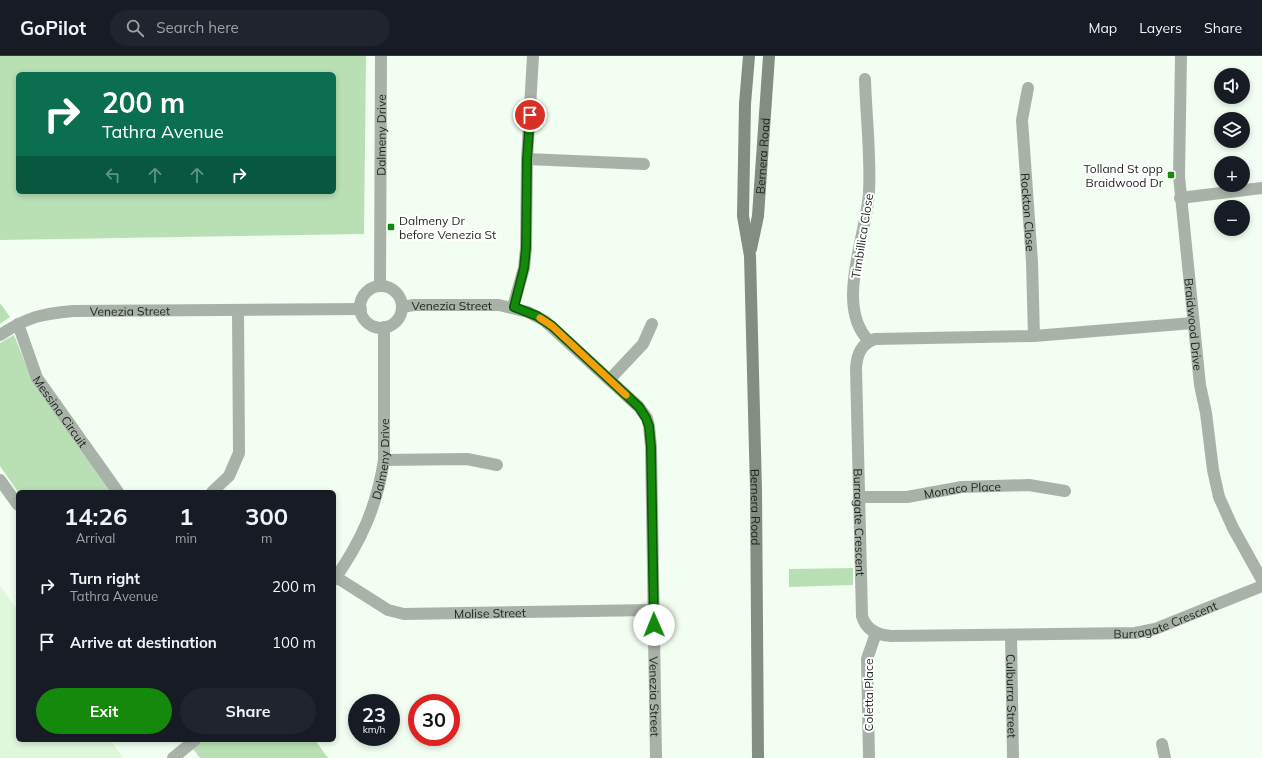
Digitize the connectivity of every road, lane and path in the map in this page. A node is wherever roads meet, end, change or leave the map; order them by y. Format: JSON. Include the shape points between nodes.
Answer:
{"nodes":[{"id":1,"x":381,"y":56,"type":"edge"},
{"id":2,"x":533,"y":56,"type":"edge"},
{"id":3,"x":750,"y":56,"type":"edge"},
{"id":4,"x":769,"y":56,"type":"edge"},
{"id":5,"x":1181,"y":56,"type":"edge"},
{"id":6,"x":864,"y":79,"type":"dead end"},
{"id":7,"x":1028,"y":88,"type":"dead end"},
{"id":8,"x":527,"y":159,"type":"junction"},
{"id":9,"x":644,"y":164,"type":"dead end"},
{"id":10,"x":1262,"y":188,"type":"edge"},
{"id":11,"x":1180,"y":198,"type":"junction"},
{"id":12,"x":750,"y":256,"type":"junction"},
{"id":13,"x":380,"y":286,"type":"junction"},
{"id":14,"x":402,"y":307,"type":"junction"},
{"id":15,"x":514,"y":307,"type":"junction"},
{"id":16,"x":361,"y":309,"type":"junction"},
{"id":17,"x":238,"y":310,"type":"junction"},
{"id":18,"x":18,"y":324,"type":"junction"},
{"id":19,"x":652,"y":324,"type":"dead end"},
{"id":20,"x":1194,"y":324,"type":"junction"},
{"id":21,"x":384,"y":327,"type":"junction"},
{"id":22,"x":0,"y":335,"type":"edge"},
{"id":23,"x":1034,"y":336,"type":"junction"},
{"id":24,"x":869,"y":341,"type":"junction"},
{"id":25,"x":610,"y":379,"type":"junction"},
{"id":26,"x":384,"y":460,"type":"junction"},
{"id":27,"x":497,"y":465,"type":"dead end"},
{"id":28,"x":0,"y":480,"type":"edge"},
{"id":29,"x":117,"y":490,"type":"edge"},
{"id":30,"x":214,"y":490,"type":"edge"},
{"id":31,"x":1065,"y":491,"type":"dead end"},
{"id":32,"x":859,"y":497,"type":"junction"},
{"id":33,"x":16,"y":502,"type":"edge"},
{"id":34,"x":336,"y":576,"type":"edge"},
{"id":35,"x":336,"y":579,"type":"edge"},
{"id":36,"x":1262,"y":580,"type":"edge"},
{"id":37,"x":1262,"y":586,"type":"edge"},
{"id":38,"x":654,"y":610,"type":"junction"},
{"id":39,"x":876,"y":633,"type":"junction"},
{"id":40,"x":1011,"y":635,"type":"junction"},
{"id":41,"x":190,"y":742,"type":"edge"},
{"id":42,"x":1162,"y":744,"type":"dead end"},
{"id":43,"x":173,"y":758,"type":"edge"},
{"id":44,"x":656,"y":758,"type":"edge"},
{"id":45,"x":758,"y":758,"type":"edge"},
{"id":46,"x":869,"y":758,"type":"edge"},
{"id":47,"x":1013,"y":758,"type":"edge"},
{"id":48,"x":1165,"y":758,"type":"edge"}],
"edges":[{"from":1,"to":13,"type":"street","name":"Dalmeny Drive"},
{"from":2,"to":8,"type":"street"},
{"from":3,"to":12,"type":"main road","name":"Bernera Road","via":[[745,111],[743,216]]},
{"from":4,"to":12,"type":"main road","name":"Bernera Road","via":[[758,216]]},
{"from":5,"to":11,"type":"street","name":"Braidwood Drive","via":[[1178,158]]},
{"from":6,"to":24,"type":"street","name":"Timbillica Close","via":[[869,191],[866,218],[856,260],[854,306],[857,325]]},
{"from":7,"to":23,"type":"street","name":"Rockton Close","via":[[1022,120],[1032,262]]},
{"from":8,"to":9,"type":"street"},
{"from":8,"to":15,"type":"street","via":[[526,248],[524,268]]},
{"from":10,"to":11,"type":"street"},
{"from":11,"to":20,"type":"street","name":"Braidwood Drive"},
{"from":12,"to":45,"type":"main road","name":"Bernera Road","via":[[756,490]]},
{"from":13,"to":14,"type":"street","via":[[389,287],[396,292],[401,299]]},
{"from":13,"to":16,"type":"street","via":[[366,293]]},
{"from":14,"to":15,"type":"street","name":"Venezia Street","via":[[414,304]]},
{"from":14,"to":21,"type":"street","via":[[398,318]]},
{"from":15,"to":25,"type":"street","name":"Venezia Street","via":[[545,321]]},
{"from":16,"to":17,"type":"street","name":"Venezia Street"},
{"from":16,"to":21,"type":"street","via":[[363,317],[369,323],[376,327]]},
{"from":17,"to":18,"type":"street","name":"Venezia Street","via":[[73,311],[41,314]]},
{"from":17,"to":30,"type":"street","via":[[239,453],[229,476]]},
{"from":18,"to":22,"type":"street","name":"Venezia Street"},
{"from":18,"to":29,"type":"street","name":"Messina Circuit","via":[[37,378]]},
{"from":19,"to":25,"type":"street","via":[[639,349]]},
{"from":20,"to":23,"type":"street"},
{"from":20,"to":36,"type":"street","name":"Braidwood Drive","via":[[1200,385],[1216,484],[1227,517]]},
{"from":21,"to":26,"type":"street","name":"Dalmeny Drive"},
{"from":23,"to":24,"type":"street"},
{"from":24,"to":32,"type":"street","name":"Burragate Crescent","via":[[859,353],[856,368]]},
{"from":25,"to":38,"type":"street","name":"Venezia Street","via":[[639,407],[649,426]]},
{"from":26,"to":27,"type":"street","via":[[467,459]]},
{"from":26,"to":34,"type":"street","name":"Dalmeny Drive","via":[[368,524]]},
{"from":28,"to":33,"type":"street"},
{"from":31,"to":32,"type":"street","name":"Monaco Place","via":[[1029,485],[962,487],[907,497]]},
{"from":32,"to":39,"type":"street","name":"Burragate Crescent","via":[[861,611],[866,626]]},
{"from":35,"to":38,"type":"street","name":"Molise Street","via":[[388,610],[404,614]]},
{"from":37,"to":40,"type":"street","name":"Burragate Crescent","via":[[1155,629],[1141,632]]},
{"from":38,"to":44,"type":"street","name":"Venezia Street"},
{"from":39,"to":40,"type":"street","name":"Burragate Crescent","via":[[898,636]]},
{"from":39,"to":46,"type":"street","name":"Coletta Place","via":[[867,659]]},
{"from":40,"to":47,"type":"street","name":"Culburra Street"},
{"from":41,"to":43,"type":"street"},
{"from":42,"to":48,"type":"street"}]}
